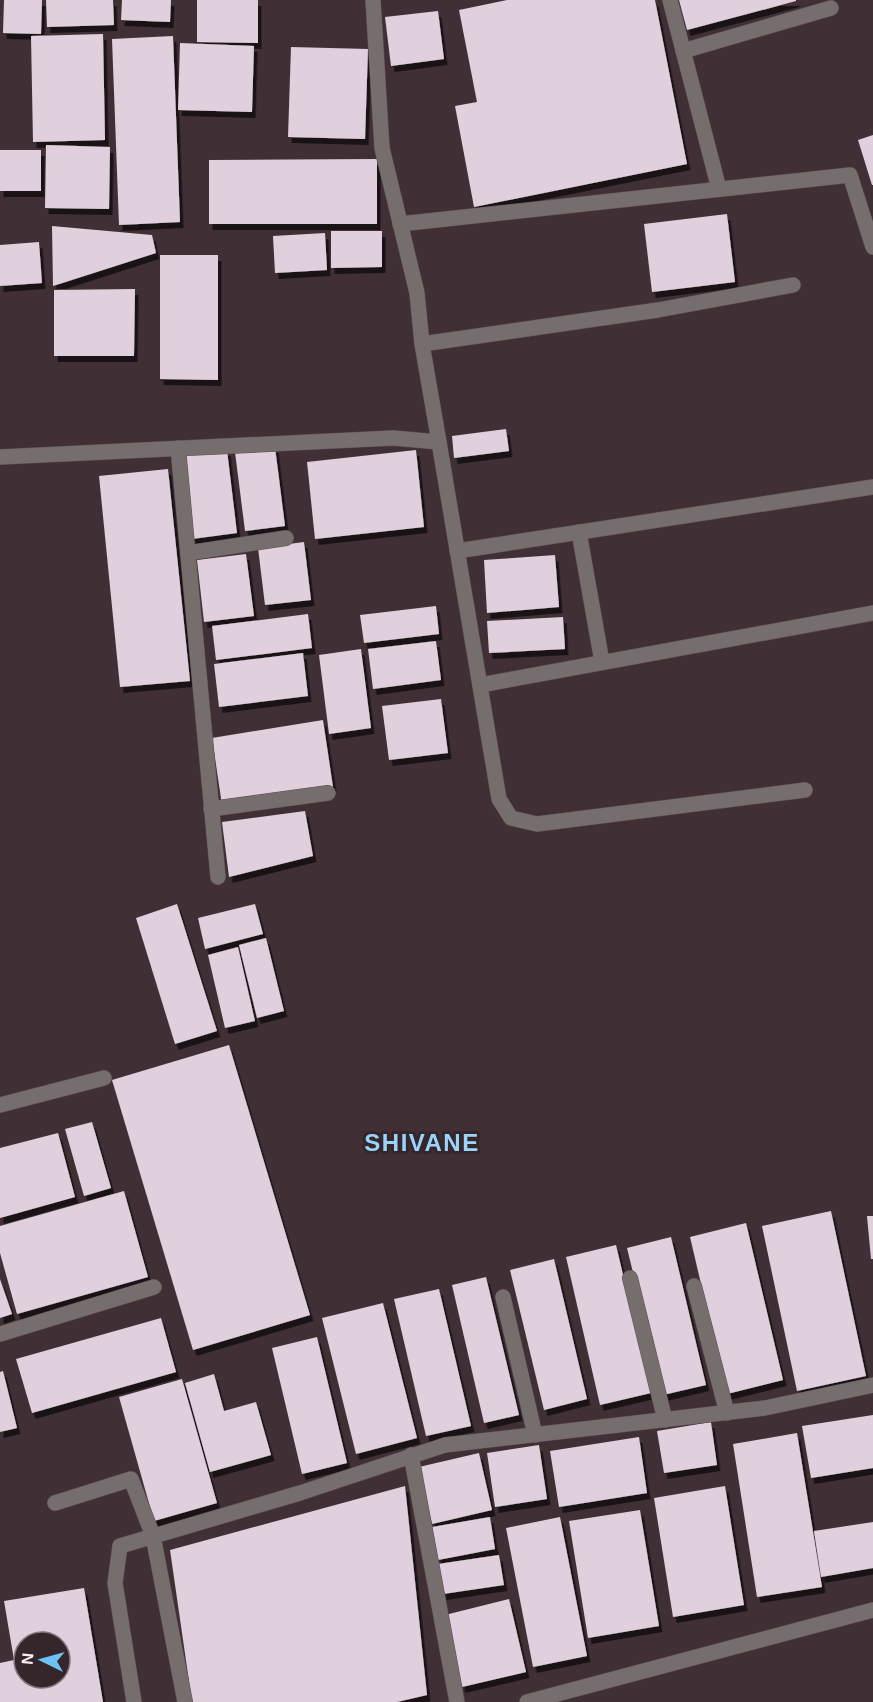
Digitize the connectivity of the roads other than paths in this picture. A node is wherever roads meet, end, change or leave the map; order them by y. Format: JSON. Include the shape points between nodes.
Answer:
{"nodes":[{"id":1,"x":374,"y":0,"type":"edge"},
{"id":2,"x":670,"y":0,"type":"edge"},
{"id":3,"x":831,"y":8,"type":"dead end"},
{"id":4,"x":683,"y":51,"type":"junction"},
{"id":5,"x":719,"y":189,"type":"junction"},
{"id":6,"x":400,"y":225,"type":"junction"},
{"id":7,"x":873,"y":247,"type":"edge"},
{"id":8,"x":793,"y":285,"type":"dead end"},
{"id":9,"x":422,"y":344,"type":"junction"},
{"id":10,"x":439,"y":442,"type":"junction"},
{"id":11,"x":178,"y":448,"type":"junction"},
{"id":12,"x":0,"y":457,"type":"edge"},
{"id":13,"x":873,"y":487,"type":"edge"},
{"id":14,"x":579,"y":532,"type":"junction"},
{"id":15,"x":286,"y":538,"type":"dead end"},
{"id":16,"x":457,"y":551,"type":"junction"},
{"id":17,"x":188,"y":553,"type":"junction"},
{"id":18,"x":873,"y":613,"type":"edge"},
{"id":19,"x":603,"y":662,"type":"junction"},
{"id":20,"x":480,"y":685,"type":"junction"},
{"id":21,"x":805,"y":790,"type":"dead end"},
{"id":22,"x":328,"y":793,"type":"dead end"},
{"id":23,"x":212,"y":810,"type":"junction"},
{"id":24,"x":218,"y":877,"type":"dead end"},
{"id":25,"x":104,"y":1078,"type":"dead end"},
{"id":26,"x":0,"y":1105,"type":"edge"},
{"id":27,"x":630,"y":1278,"type":"dead end"},
{"id":28,"x":694,"y":1286,"type":"dead end"},
{"id":29,"x":154,"y":1287,"type":"dead end"},
{"id":30,"x":503,"y":1297,"type":"dead end"},
{"id":31,"x":0,"y":1334,"type":"edge"},
{"id":32,"x":873,"y":1384,"type":"edge"},
{"id":33,"x":727,"y":1413,"type":"junction"},
{"id":34,"x":665,"y":1420,"type":"junction"},
{"id":35,"x":535,"y":1435,"type":"junction"},
{"id":36,"x":411,"y":1455,"type":"junction"},
{"id":37,"x":55,"y":1503,"type":"dead end"},
{"id":38,"x":153,"y":1536,"type":"junction"},
{"id":39,"x":873,"y":1610,"type":"edge"},
{"id":40,"x":134,"y":1702,"type":"edge"},
{"id":41,"x":185,"y":1702,"type":"edge"},
{"id":42,"x":457,"y":1702,"type":"edge"},
{"id":43,"x":527,"y":1702,"type":"edge"}],
"edges":[{"from":1,"to":6,"type":"street","via":[[382,148]]},
{"from":2,"to":4,"type":"street"},
{"from":3,"to":4,"type":"street"},
{"from":4,"to":5,"type":"street"},
{"from":5,"to":6,"type":"street"},
{"from":5,"to":7,"type":"street","via":[[850,174]]},
{"from":6,"to":9,"type":"street","via":[[417,293]]},
{"from":8,"to":9,"type":"street","via":[[658,310]]},
{"from":9,"to":10,"type":"street"},
{"from":10,"to":11,"type":"street","via":[[393,438]]},
{"from":10,"to":16,"type":"street"},
{"from":11,"to":12,"type":"street"},
{"from":11,"to":17,"type":"street"},
{"from":13,"to":14,"type":"street"},
{"from":14,"to":16,"type":"street"},
{"from":14,"to":19,"type":"street"},
{"from":15,"to":17,"type":"street"},
{"from":16,"to":20,"type":"street"},
{"from":17,"to":23,"type":"street"},
{"from":18,"to":19,"type":"street"},
{"from":19,"to":20,"type":"street"},
{"from":20,"to":21,"type":"street","via":[[499,799],[511,818],[537,824]]},
{"from":22,"to":23,"type":"street"},
{"from":23,"to":24,"type":"street"},
{"from":25,"to":26,"type":"street"},
{"from":27,"to":34,"type":"street"},
{"from":28,"to":33,"type":"street"},
{"from":29,"to":31,"type":"street"},
{"from":30,"to":35,"type":"street"},
{"from":32,"to":33,"type":"street"},
{"from":33,"to":34,"type":"street"},
{"from":34,"to":35,"type":"street"},
{"from":35,"to":36,"type":"street","via":[[445,1445]]},
{"from":36,"to":38,"type":"street","via":[[300,1493]]},
{"from":36,"to":42,"type":"street"},
{"from":37,"to":38,"type":"street","via":[[131,1479]]},
{"from":38,"to":40,"type":"street","via":[[120,1546],[115,1583]]},
{"from":38,"to":41,"type":"street"},
{"from":39,"to":43,"type":"street"}]}
